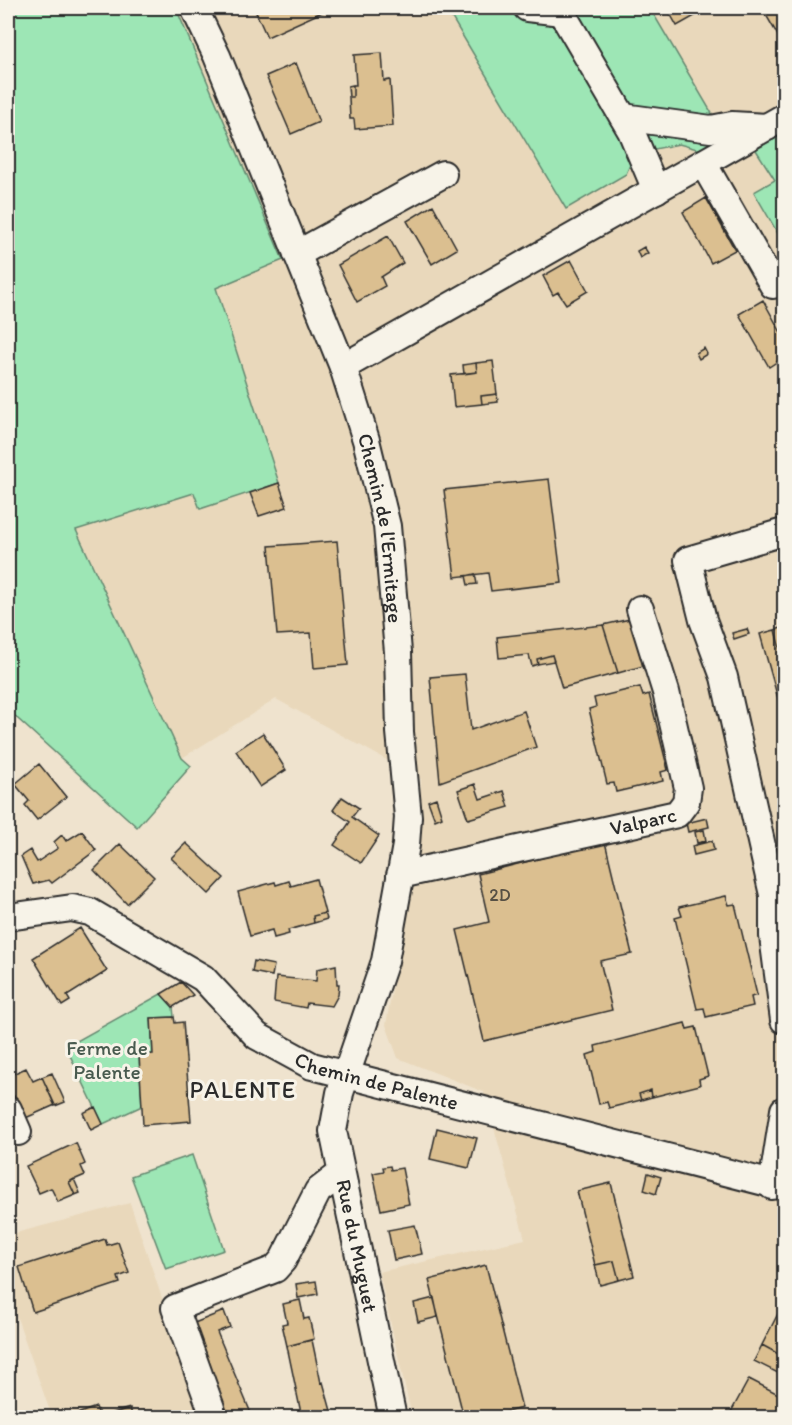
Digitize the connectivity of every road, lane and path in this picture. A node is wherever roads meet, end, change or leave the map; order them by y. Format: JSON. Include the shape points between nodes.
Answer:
{"nodes":[{"id":1,"x":194,"y":8,"type":"edge"},
{"id":2,"x":527,"y":8,"type":"edge"},
{"id":3,"x":560,"y":10,"type":"edge"},
{"id":4,"x":623,"y":117,"type":"junction"},
{"id":5,"x":776,"y":122,"type":"edge"},
{"id":6,"x":703,"y":163,"type":"junction"},
{"id":7,"x":443,"y":174,"type":"dead end"},
{"id":8,"x":656,"y":190,"type":"junction"},
{"id":9,"x":297,"y":254,"type":"junction"},
{"id":10,"x":773,"y":285,"type":"dead end"},
{"id":11,"x":343,"y":367,"type":"junction"},
{"id":12,"x":784,"y":532,"type":"edge"},
{"id":13,"x":640,"y":609,"type":"dead end"},
{"id":14,"x":400,"y":875,"type":"junction"},
{"id":15,"x":8,"y":917,"type":"edge"},
{"id":16,"x":784,"y":1020,"type":"edge"},
{"id":17,"x":346,"y":1074,"type":"junction"},
{"id":18,"x":8,"y":1109,"type":"edge"},
{"id":19,"x":784,"y":1110,"type":"edge"},
{"id":20,"x":18,"y":1132,"type":"dead end"},
{"id":21,"x":340,"y":1174,"type":"junction"},
{"id":22,"x":778,"y":1186,"type":"edge"},
{"id":23,"x":211,"y":1408,"type":"dead end"},
{"id":24,"x":393,"y":1418,"type":"edge"}],
"edges":[{"from":1,"to":9,"type":"street","name":"Chemin de l'Ermitage"},
{"from":2,"to":3,"type":"street"},
{"from":3,"to":4,"type":"street"},
{"from":4,"to":5,"type":"street","via":[[711,129]]},
{"from":4,"to":8,"type":"street"},
{"from":5,"to":6,"type":"street"},
{"from":6,"to":8,"type":"street"},
{"from":6,"to":10,"type":"street"},
{"from":7,"to":9,"type":"street"},
{"from":8,"to":11,"type":"street"},
{"from":9,"to":11,"type":"street","name":"Chemin de l'Ermitage"},
{"from":11,"to":14,"type":"street","name":"Chemin de l'Ermitage","via":[[387,525],[408,817]]},
{"from":12,"to":16,"type":"street","via":[[688,560],[703,620],[724,677],[773,895],[773,936]]},
{"from":13,"to":14,"type":"street","name":"Valparc","via":[[666,692],[688,789],[686,802],[677,814]]},
{"from":14,"to":17,"type":"street","name":"Chemin de l'Ermitage","via":[[385,961]]},
{"from":15,"to":17,"type":"street","name":"Chemin de Palente","via":[[72,908],[90,912],[203,978],[257,1036],[303,1062]]},
{"from":17,"to":21,"type":"street","name":"Rue du Muguet","via":[[333,1131]]},
{"from":17,"to":22,"type":"street","name":"Chemin de Palente"},
{"from":18,"to":20,"type":"street"},
{"from":19,"to":22,"type":"street"},
{"from":21,"to":23,"type":"street","via":[[318,1191],[275,1269],[175,1308]]},
{"from":21,"to":24,"type":"street","name":"Rue du Muguet"}]}
